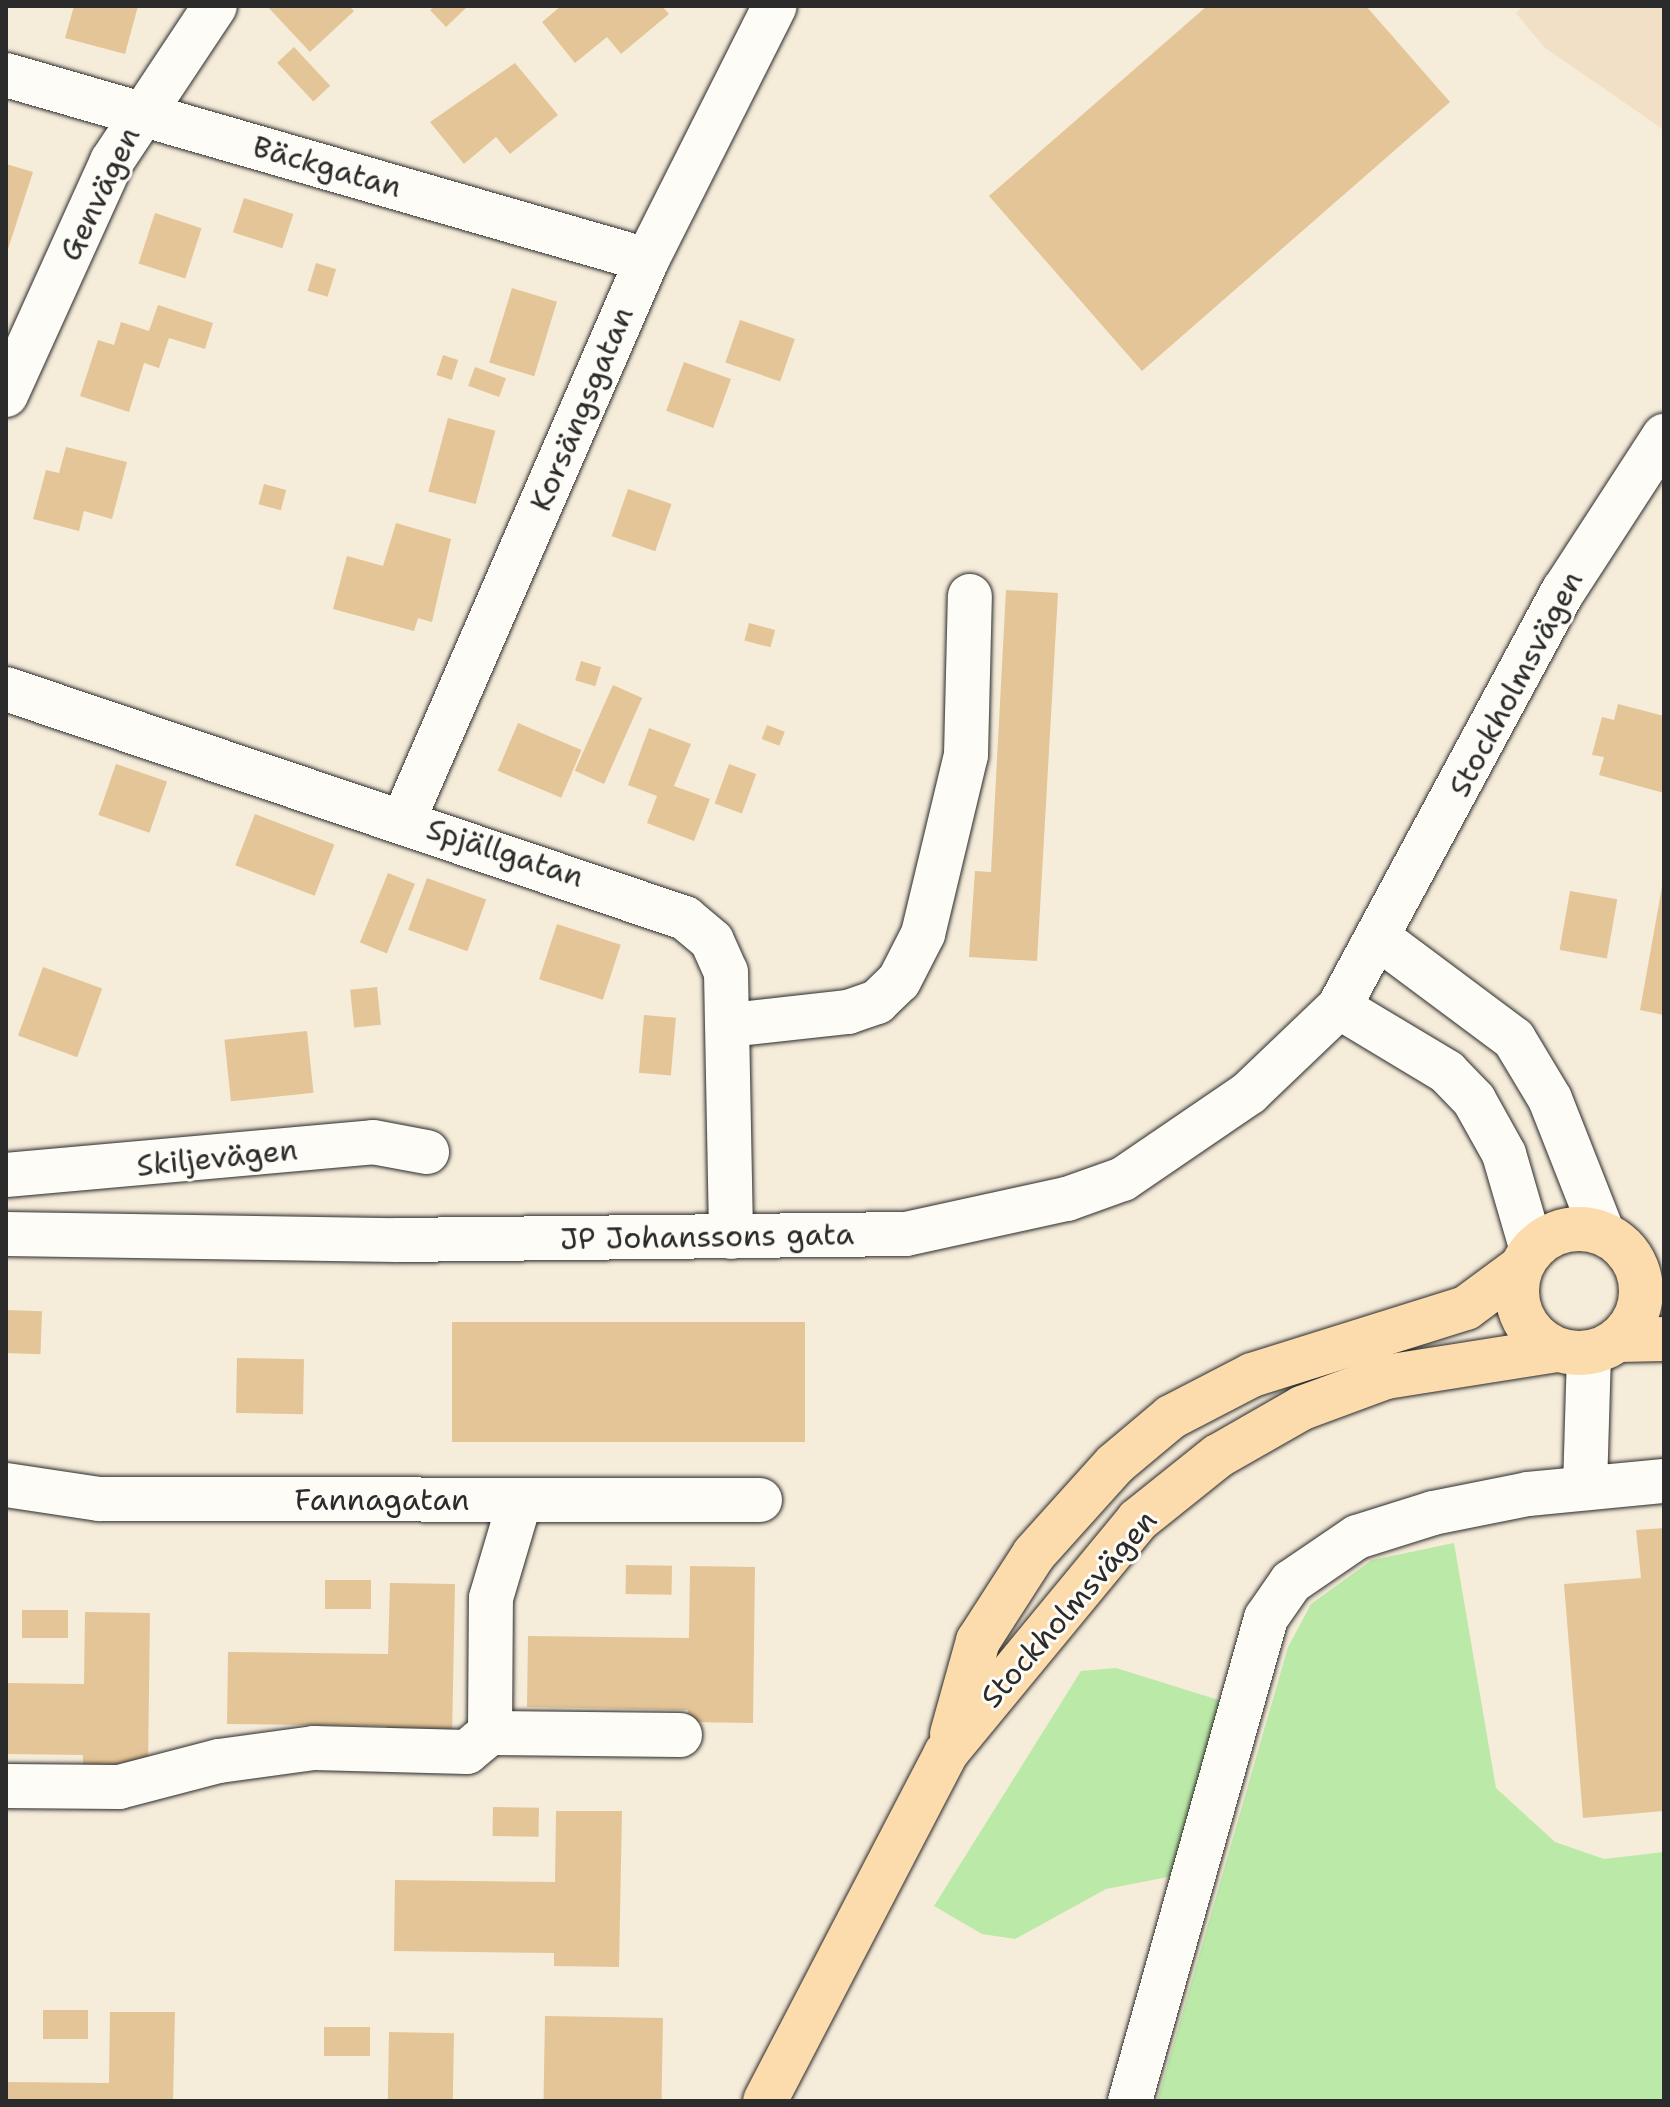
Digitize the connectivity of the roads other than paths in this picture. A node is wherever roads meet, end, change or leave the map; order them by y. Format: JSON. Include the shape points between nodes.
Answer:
{"nodes":[{"id":1,"x":215,"y":6,"type":"edge"},
{"id":2,"x":775,"y":6,"type":"edge"},
{"id":3,"x":6,"y":75,"type":"edge"},
{"id":4,"x":140,"y":113,"type":"junction"},
{"id":5,"x":647,"y":260,"type":"junction"},
{"id":6,"x":6,"y":395,"type":"edge"},
{"id":7,"x":1664,"y":436,"type":"edge"},
{"id":8,"x":970,"y":596,"type":"dead end"},
{"id":9,"x":6,"y":689,"type":"edge"},
{"id":10,"x":404,"y":819,"type":"junction"},
{"id":11,"x":1380,"y":939,"type":"junction"},
{"id":12,"x":1339,"y":1007,"type":"junction"},
{"id":13,"x":730,"y":1025,"type":"junction"},
{"id":14,"x":427,"y":1152,"type":"dead end"},
{"id":15,"x":6,"y":1175,"type":"edge"},
{"id":16,"x":6,"y":1234,"type":"edge"},
{"id":17,"x":731,"y":1237,"type":"junction"},
{"id":18,"x":1632,"y":1247,"type":"edge"},
{"id":19,"x":1525,"y":1257,"type":"junction"},
{"id":20,"x":1664,"y":1339,"type":"edge"},
{"id":21,"x":1588,"y":1348,"type":"junction"},
{"id":22,"x":1664,"y":1481,"type":"edge"},
{"id":23,"x":1585,"y":1488,"type":"junction"},
{"id":24,"x":11,"y":1493,"type":"edge"},
{"id":25,"x":520,"y":1500,"type":"junction"},
{"id":26,"x":760,"y":1500,"type":"dead end"},
{"id":27,"x":490,"y":1733,"type":"junction"},
{"id":28,"x":680,"y":1735,"type":"dead end"},
{"id":29,"x":946,"y":1753,"type":"junction"},
{"id":30,"x":6,"y":1786,"type":"edge"},
{"id":31,"x":765,"y":2101,"type":"edge"},
{"id":32,"x":1130,"y":2101,"type":"edge"}],
"edges":[{"from":1,"to":4,"type":"street","name":"Genvägen"},
{"from":2,"to":5,"type":"street","name":"Korsängsgatan"},
{"from":3,"to":4,"type":"street","name":"Bäckgatan"},
{"from":4,"to":5,"type":"street","name":"Bäckgatan"},
{"from":4,"to":6,"type":"street","name":"Genvägen"},
{"from":5,"to":10,"type":"street","name":"Korsängsgatan"},
{"from":7,"to":11,"type":"street","name":"Stockholmsvägen","via":[[1564,590]]},
{"from":8,"to":13,"type":"street","via":[[966,755],[923,934],[899,981],[877,1002],[848,1012]]},
{"from":9,"to":10,"type":"street","name":"Spjällgatan"},
{"from":10,"to":13,"type":"street","name":"Spjällgatan","via":[[685,918],[712,941],[726,972]]},
{"from":11,"to":12,"type":"street","name":"Stockholmsvägen"},
{"from":11,"to":18,"type":"street","via":[[1514,1039]]},
{"from":12,"to":17,"type":"street","name":"JP Johanssons gata","via":[[1249,1093],[1123,1179],[1067,1199],[906,1234]]},
{"from":12,"to":19,"type":"street","via":[[1447,1072],[1474,1100],[1504,1154]]},
{"from":13,"to":17,"type":"street","name":"Spjällgatan"},
{"from":14,"to":15,"type":"street","name":"Skiljevägen","via":[[373,1142]]},
{"from":16,"to":17,"type":"street","name":"JP Johanssons gata"},
{"from":18,"to":19,"type":"main road","via":[[1569,1228]]},
{"from":18,"to":21,"type":"main road","via":[[1642,1281],[1638,1313]]},
{"from":19,"to":21,"type":"main road","via":[[1517,1301],[1526,1321]]},
{"from":19,"to":29,"type":"main road","name":"Stockholmsvägen","via":[[1466,1308],[1252,1375],[1171,1417],[1115,1464],[1034,1554],[978,1641]]},
{"from":20,"to":21,"type":"main road","name":"Stockholmsvägen"},
{"from":21,"to":23,"type":"street"},
{"from":21,"to":29,"type":"main road","name":"Stockholmsvägen","via":[[1386,1377],[1302,1408],[1218,1456],[1138,1520]]},
{"from":22,"to":23,"type":"street"},
{"from":23,"to":32,"type":"street","via":[[1433,1513],[1357,1537],[1291,1582],[1266,1618]]},
{"from":24,"to":25,"type":"street","name":"Fannagatan","via":[[99,1499]]},
{"from":25,"to":26,"type":"street","name":"Fannagatan"},
{"from":25,"to":27,"type":"street","via":[[491,1598]]},
{"from":27,"to":28,"type":"street"},
{"from":27,"to":30,"type":"street","via":[[467,1752],[314,1748],[219,1761],[119,1787]]},
{"from":29,"to":31,"type":"main road","name":"Stockholmsvägen"}]}
